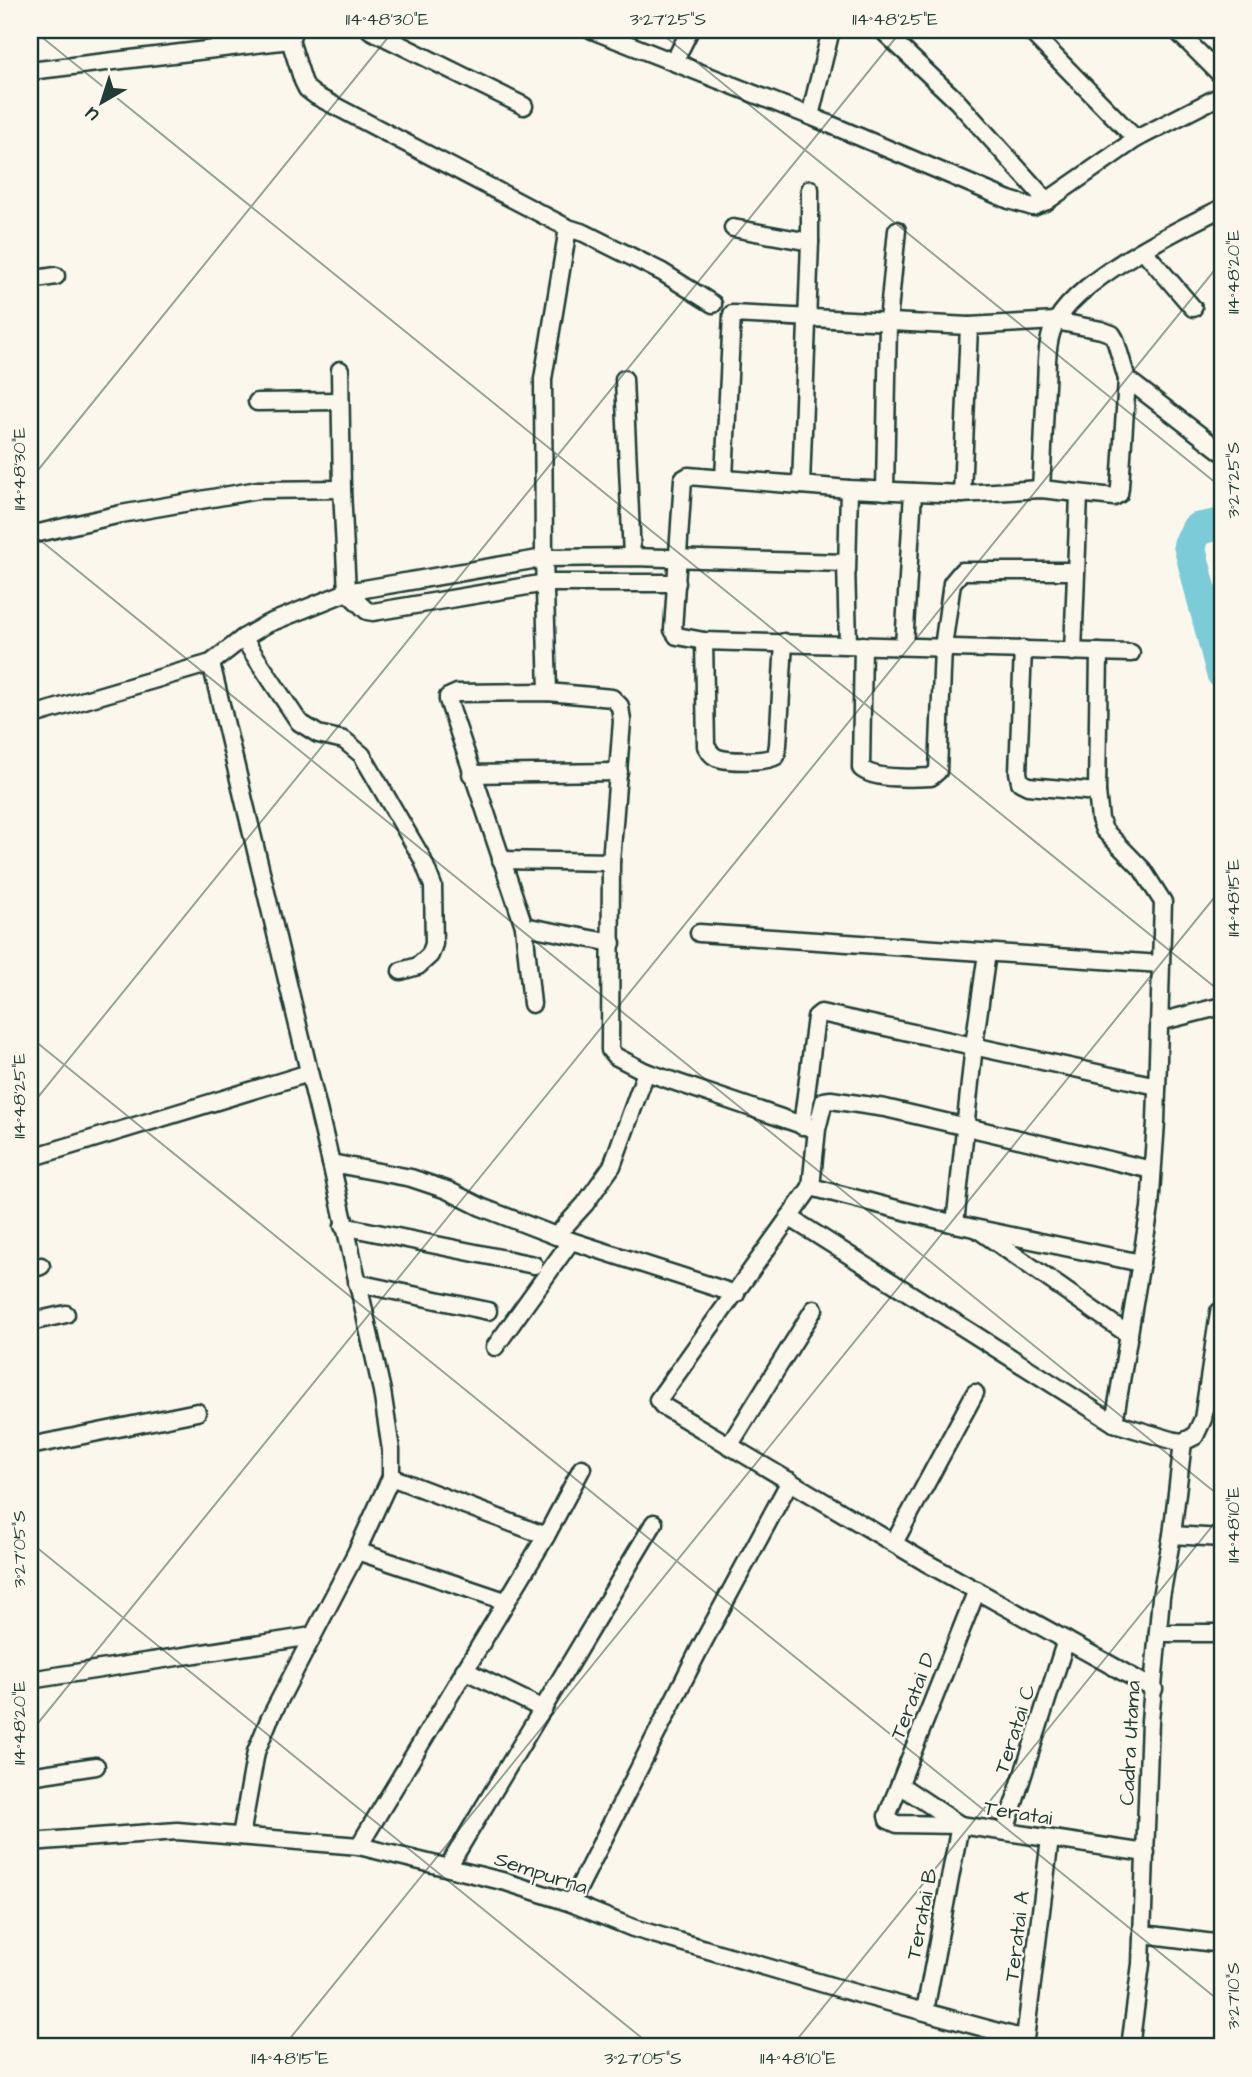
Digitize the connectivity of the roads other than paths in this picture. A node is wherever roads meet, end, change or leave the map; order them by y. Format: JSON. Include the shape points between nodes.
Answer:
{"nodes":[{"id":1,"x":370,"y":30,"type":"edge"},
{"id":2,"x":592,"y":30,"type":"edge"},
{"id":3,"x":690,"y":30,"type":"edge"},
{"id":4,"x":831,"y":30,"type":"edge"},
{"id":5,"x":882,"y":30,"type":"edge"},
{"id":6,"x":1030,"y":30,"type":"edge"},
{"id":7,"x":1176,"y":30,"type":"edge"},
{"id":8,"x":293,"y":35,"type":"edge"},
{"id":9,"x":674,"y":62,"type":"junction"},
{"id":10,"x":30,"y":71,"type":"edge"},
{"id":11,"x":1222,"y":76,"type":"edge"},
{"id":12,"x":1222,"y":95,"type":"edge"},
{"id":13,"x":524,"y":106,"type":"dead end"},
{"id":14,"x":810,"y":116,"type":"junction"},
{"id":15,"x":1136,"y":139,"type":"junction"},
{"id":16,"x":810,"y":189,"type":"dead end"},
{"id":17,"x":1047,"y":201,"type":"junction"},
{"id":18,"x":1222,"y":208,"type":"edge"},
{"id":19,"x":568,"y":228,"type":"junction"},
{"id":20,"x":733,"y":229,"type":"dead end"},
{"id":21,"x":897,"y":230,"type":"dead end"},
{"id":22,"x":810,"y":242,"type":"junction"},
{"id":23,"x":1144,"y":251,"type":"junction"},
{"id":24,"x":55,"y":276,"type":"dead end"},
{"id":25,"x":30,"y":280,"type":"edge"},
{"id":26,"x":713,"y":304,"type":"dead end"},
{"id":27,"x":1192,"y":308,"type":"dead end"},
{"id":28,"x":807,"y":318,"type":"junction"},
{"id":29,"x":1056,"y":321,"type":"junction"},
{"id":30,"x":888,"y":322,"type":"junction"},
{"id":31,"x":969,"y":326,"type":"junction"},
{"id":32,"x":340,"y":370,"type":"dead end"},
{"id":33,"x":624,"y":379,"type":"dead end"},
{"id":34,"x":1127,"y":379,"type":"junction"},
{"id":35,"x":340,"y":401,"type":"junction"},
{"id":36,"x":257,"y":402,"type":"dead end"},
{"id":37,"x":1222,"y":452,"type":"edge"},
{"id":38,"x":724,"y":478,"type":"junction"},
{"id":39,"x":801,"y":485,"type":"junction"},
{"id":40,"x":342,"y":489,"type":"junction"},
{"id":41,"x":849,"y":489,"type":"junction"},
{"id":42,"x":1041,"y":489,"type":"junction"},
{"id":43,"x":886,"y":491,"type":"junction"},
{"id":44,"x":913,"y":492,"type":"junction"},
{"id":45,"x":962,"y":494,"type":"junction"},
{"id":46,"x":1079,"y":495,"type":"junction"},
{"id":47,"x":30,"y":535,"type":"edge"},
{"id":48,"x":632,"y":557,"type":"junction"},
{"id":49,"x":544,"y":558,"type":"junction"},
{"id":50,"x":677,"y":558,"type":"junction"},
{"id":51,"x":1076,"y":571,"type":"junction"},
{"id":52,"x":847,"y":578,"type":"junction"},
{"id":53,"x":546,"y":583,"type":"junction"},
{"id":54,"x":677,"y":583,"type":"junction"},
{"id":55,"x":347,"y":592,"type":"junction"},
{"id":56,"x":243,"y":638,"type":"junction"},
{"id":57,"x":704,"y":642,"type":"junction"},
{"id":58,"x":784,"y":642,"type":"junction"},
{"id":59,"x":856,"y":644,"type":"junction"},
{"id":60,"x":904,"y":646,"type":"junction"},
{"id":61,"x":943,"y":647,"type":"junction"},
{"id":62,"x":1023,"y":649,"type":"junction"},
{"id":63,"x":1073,"y":652,"type":"junction"},
{"id":64,"x":1099,"y":652,"type":"junction"},
{"id":65,"x":1130,"y":653,"type":"dead end"},
{"id":66,"x":211,"y":663,"type":"junction"},
{"id":67,"x":548,"y":692,"type":"junction"},
{"id":68,"x":30,"y":716,"type":"edge"},
{"id":69,"x":619,"y":772,"type":"junction"},
{"id":70,"x":471,"y":774,"type":"junction"},
{"id":71,"x":1097,"y":792,"type":"junction"},
{"id":72,"x":501,"y":860,"type":"junction"},
{"id":73,"x":611,"y":862,"type":"junction"},
{"id":74,"x":524,"y":926,"type":"junction"},
{"id":75,"x":699,"y":933,"type":"dead end"},
{"id":76,"x":612,"y":943,"type":"junction"},
{"id":77,"x":987,"y":953,"type":"junction"},
{"id":78,"x":1161,"y":964,"type":"junction"},
{"id":79,"x":401,"y":971,"type":"dead end"},
{"id":80,"x":532,"y":1004,"type":"dead end"},
{"id":81,"x":1222,"y":1006,"type":"edge"},
{"id":82,"x":1159,"y":1022,"type":"junction"},
{"id":83,"x":974,"y":1045,"type":"junction"},
{"id":84,"x":646,"y":1072,"type":"junction"},
{"id":85,"x":309,"y":1073,"type":"junction"},
{"id":86,"x":1157,"y":1086,"type":"junction"},
{"id":87,"x":810,"y":1128,"type":"junction"},
{"id":88,"x":966,"y":1129,"type":"junction"},
{"id":89,"x":30,"y":1157,"type":"edge"},
{"id":90,"x":331,"y":1163,"type":"junction"},
{"id":91,"x":1152,"y":1170,"type":"junction"},
{"id":92,"x":811,"y":1187,"type":"junction"},
{"id":93,"x":789,"y":1217,"type":"junction"},
{"id":94,"x":955,"y":1224,"type":"junction"},
{"id":95,"x":343,"y":1226,"type":"junction"},
{"id":96,"x":972,"y":1226,"type":"junction"},
{"id":97,"x":564,"y":1238,"type":"junction"},
{"id":98,"x":1141,"y":1263,"type":"junction"},
{"id":99,"x":534,"y":1265,"type":"dead end"},
{"id":100,"x":357,"y":1283,"type":"junction"},
{"id":101,"x":736,"y":1294,"type":"junction"},
{"id":102,"x":814,"y":1308,"type":"dead end"},
{"id":103,"x":488,"y":1311,"type":"dead end"},
{"id":104,"x":1219,"y":1312,"type":"dead end"},
{"id":105,"x":66,"y":1314,"type":"dead end"},
{"id":106,"x":30,"y":1322,"type":"edge"},
{"id":107,"x":1129,"y":1335,"type":"junction"},
{"id":108,"x":495,"y":1347,"type":"dead end"},
{"id":109,"x":975,"y":1394,"type":"dead end"},
{"id":110,"x":197,"y":1412,"type":"dead end"},
{"id":111,"x":1114,"y":1423,"type":"junction"},
{"id":112,"x":1183,"y":1442,"type":"junction"},
{"id":113,"x":30,"y":1446,"type":"edge"},
{"id":114,"x":729,"y":1446,"type":"junction"},
{"id":115,"x":582,"y":1468,"type":"dead end"},
{"id":116,"x":391,"y":1477,"type":"junction"},
{"id":117,"x":790,"y":1481,"type":"junction"},
{"id":118,"x":653,"y":1523,"type":"dead end"},
{"id":119,"x":1172,"y":1535,"type":"junction"},
{"id":120,"x":545,"y":1536,"type":"junction"},
{"id":121,"x":1222,"y":1538,"type":"edge"},
{"id":122,"x":894,"y":1543,"type":"junction"},
{"id":123,"x":357,"y":1551,"type":"junction"},
{"id":124,"x":977,"y":1590,"type":"junction"},
{"id":125,"x":505,"y":1601,"type":"junction"},
{"id":126,"x":1158,"y":1633,"type":"junction"},
{"id":127,"x":1222,"y":1633,"type":"edge"},
{"id":128,"x":312,"y":1636,"type":"junction"},
{"id":129,"x":1066,"y":1640,"type":"junction"},
{"id":130,"x":464,"y":1670,"type":"junction"},
{"id":131,"x":30,"y":1680,"type":"edge"},
{"id":132,"x":1154,"y":1689,"type":"junction"},
{"id":133,"x":543,"y":1710,"type":"junction"},
{"id":134,"x":96,"y":1766,"type":"dead end"},
{"id":135,"x":30,"y":1776,"type":"edge"},
{"id":136,"x":900,"y":1785,"type":"junction"},
{"id":137,"x":887,"y":1815,"type":"joint"},
{"id":138,"x":960,"y":1825,"type":"junction"},
{"id":139,"x":1005,"y":1831,"type":"junction"},
{"id":140,"x":241,"y":1836,"type":"junction"},
{"id":141,"x":1050,"y":1839,"type":"junction"},
{"id":142,"x":30,"y":1842,"type":"edge"},
{"id":143,"x":359,"y":1846,"type":"junction"},
{"id":144,"x":1146,"y":1853,"type":"junction"},
{"id":145,"x":448,"y":1867,"type":"junction"},
{"id":146,"x":572,"y":1903,"type":"junction"},
{"id":147,"x":1143,"y":1934,"type":"junction"},
{"id":148,"x":1222,"y":1944,"type":"edge"},
{"id":149,"x":925,"y":2011,"type":"junction"},
{"id":150,"x":1025,"y":2039,"type":"joint"},
{"id":151,"x":1130,"y":2047,"type":"edge"}],
"edges":[{"from":1,"to":13,"type":"street"},
{"from":2,"to":9,"type":"street"},
{"from":3,"to":9,"type":"street"},
{"from":4,"to":14,"type":"street"},
{"from":5,"to":17,"type":"street","via":[[957,101]]},
{"from":6,"to":15,"type":"street"},
{"from":7,"to":11,"type":"street"},
{"from":8,"to":10,"type":"street"},
{"from":8,"to":19,"type":"street","via":[[307,89]]},
{"from":9,"to":14,"type":"street"},
{"from":12,"to":15,"type":"street"},
{"from":14,"to":17,"type":"street","via":[[1023,205],[1033,207]]},
{"from":15,"to":17,"type":"street"},
{"from":16,"to":22,"type":"street"},
{"from":18,"to":23,"type":"street"},
{"from":19,"to":26,"type":"street","via":[[662,272]]},
{"from":19,"to":49,"type":"street","via":[[543,379]]},
{"from":20,"to":22,"type":"street"},
{"from":21,"to":30,"type":"street"},
{"from":22,"to":28,"type":"street"},
{"from":23,"to":27,"type":"street"},
{"from":23,"to":29,"type":"street","via":[[1101,276]]},
{"from":24,"to":25,"type":"street"},
{"from":28,"to":30,"type":"street"},
{"from":28,"to":38,"type":"street","via":[[732,314]]},
{"from":28,"to":39,"type":"street"},
{"from":29,"to":31,"type":"street"},
{"from":29,"to":34,"type":"street","via":[[1112,334]]},
{"from":29,"to":42,"type":"street","via":[[1048,356]]},
{"from":30,"to":31,"type":"street"},
{"from":30,"to":43,"type":"street"},
{"from":31,"to":45,"type":"street"},
{"from":32,"to":35,"type":"street"},
{"from":33,"to":48,"type":"street"},
{"from":34,"to":37,"type":"street"},
{"from":34,"to":46,"type":"street","via":[[1118,494]]},
{"from":35,"to":36,"type":"street"},
{"from":35,"to":40,"type":"street"},
{"from":38,"to":39,"type":"street"},
{"from":38,"to":50,"type":"street","via":[[696,475],[683,479]]},
{"from":39,"to":41,"type":"street"},
{"from":40,"to":47,"type":"street","via":[[244,492]]},
{"from":40,"to":55,"type":"street"},
{"from":41,"to":43,"type":"street"},
{"from":41,"to":52,"type":"street"},
{"from":42,"to":45,"type":"street"},
{"from":42,"to":46,"type":"street"},
{"from":43,"to":44,"type":"street"},
{"from":44,"to":45,"type":"street"},
{"from":44,"to":60,"type":"street"},
{"from":46,"to":51,"type":"street"},
{"from":48,"to":49,"type":"street"},
{"from":48,"to":50,"type":"street"},
{"from":49,"to":53,"type":"street"},
{"from":49,"to":55,"type":"street"},
{"from":50,"to":52,"type":"street","via":[[846,563]]},
{"from":50,"to":54,"type":"street"},
{"from":51,"to":61,"type":"street","via":[[962,571],[951,583]]},
{"from":51,"to":63,"type":"street"},
{"from":52,"to":59,"type":"street"},
{"from":53,"to":54,"type":"street"},
{"from":53,"to":55,"type":"street","via":[[373,612]]},
{"from":53,"to":67,"type":"street"},
{"from":54,"to":57,"type":"street","via":[[673,630],[677,636]]},
{"from":55,"to":56,"type":"street"},
{"from":56,"to":66,"type":"street"},
{"from":56,"to":79,"type":"street","via":[[299,722],[318,734],[344,740],[362,755],[422,858],[433,886],[434,944],[418,966]]},
{"from":57,"to":58,"type":"street"},
{"from":57,"to":58,"type":"street","via":[[709,752],[719,758],[767,761],[776,756],[778,745]]},
{"from":58,"to":59,"type":"street"},
{"from":59,"to":60,"type":"street"},
{"from":59,"to":61,"type":"street","via":[[861,768],[866,773],[910,778],[931,777],[938,771]]},
{"from":60,"to":61,"type":"street"},
{"from":61,"to":62,"type":"street"},
{"from":62,"to":63,"type":"street"},
{"from":62,"to":71,"type":"street","via":[[1020,782]]},
{"from":63,"to":64,"type":"street"},
{"from":64,"to":65,"type":"street"},
{"from":64,"to":71,"type":"street"},
{"from":66,"to":68,"type":"street"},
{"from":66,"to":85,"type":"street"},
{"from":67,"to":69,"type":"street","via":[[616,701],[622,721]]},
{"from":67,"to":70,"type":"street","via":[[457,693],[448,697]]},
{"from":69,"to":70,"type":"street"},
{"from":69,"to":73,"type":"street"},
{"from":70,"to":72,"type":"street"},
{"from":71,"to":78,"type":"street","via":[[1104,830],[1142,869],[1163,902]]},
{"from":72,"to":73,"type":"street"},
{"from":72,"to":74,"type":"street"},
{"from":73,"to":76,"type":"street"},
{"from":74,"to":76,"type":"street"},
{"from":74,"to":80,"type":"street"},
{"from":75,"to":77,"type":"street"},
{"from":76,"to":84,"type":"street","via":[[610,1050]]},
{"from":77,"to":78,"type":"street"},
{"from":77,"to":83,"type":"street"},
{"from":78,"to":82,"type":"street"},
{"from":81,"to":82,"type":"street"},
{"from":82,"to":86,"type":"street"},
{"from":83,"to":86,"type":"street"},
{"from":83,"to":87,"type":"street","via":[[818,1014]]},
{"from":83,"to":88,"type":"street"},
{"from":84,"to":87,"type":"street"},
{"from":84,"to":97,"type":"street","via":[[611,1166]]},
{"from":85,"to":89,"type":"street"},
{"from":85,"to":90,"type":"street"},
{"from":86,"to":91,"type":"street"},
{"from":87,"to":88,"type":"street","via":[[824,1101],[831,1100],[885,1108]]},
{"from":87,"to":92,"type":"street"},
{"from":88,"to":91,"type":"street"},
{"from":88,"to":94,"type":"street"},
{"from":90,"to":95,"type":"street"},
{"from":90,"to":97,"type":"street","via":[[423,1182]]},
{"from":91,"to":98,"type":"street"},
{"from":92,"to":93,"type":"street"},
{"from":92,"to":94,"type":"street"},
{"from":93,"to":101,"type":"street"},
{"from":93,"to":111,"type":"street"},
{"from":94,"to":96,"type":"street"},
{"from":95,"to":99,"type":"street"},
{"from":95,"to":100,"type":"street"},
{"from":96,"to":98,"type":"street"},
{"from":96,"to":107,"type":"street"},
{"from":97,"to":101,"type":"street"},
{"from":97,"to":108,"type":"street"},
{"from":98,"to":107,"type":"street"},
{"from":100,"to":103,"type":"street"},
{"from":100,"to":116,"type":"street","via":[[382,1391]]},
{"from":101,"to":114,"type":"street","via":[[658,1400]]},
{"from":102,"to":114,"type":"street"},
{"from":104,"to":112,"type":"street","via":[[1203,1419],[1198,1432]]},
{"from":105,"to":106,"type":"street"},
{"from":107,"to":111,"type":"street"},
{"from":109,"to":122,"type":"street"},
{"from":110,"to":113,"type":"street"},
{"from":111,"to":112,"type":"street"},
{"from":112,"to":119,"type":"street","name":"Cadra Utama"},
{"from":114,"to":117,"type":"street"},
{"from":115,"to":120,"type":"street"},
{"from":116,"to":120,"type":"street"},
{"from":116,"to":123,"type":"street"},
{"from":117,"to":122,"type":"street"},
{"from":117,"to":146,"type":"street"},
{"from":118,"to":133,"type":"street"},
{"from":119,"to":121,"type":"street"},
{"from":119,"to":126,"type":"street","name":"Cadra Utama"},
{"from":120,"to":125,"type":"street"},
{"from":122,"to":124,"type":"street"},
{"from":123,"to":125,"type":"street"},
{"from":123,"to":128,"type":"street"},
{"from":124,"to":129,"type":"street"},
{"from":124,"to":136,"type":"street","name":"Teratai D"},
{"from":125,"to":130,"type":"street"},
{"from":126,"to":127,"type":"street"},
{"from":126,"to":132,"type":"street","name":"Cadra Utama"},
{"from":128,"to":131,"type":"street"},
{"from":128,"to":140,"type":"street","via":[[256,1752]]},
{"from":129,"to":132,"type":"street"},
{"from":129,"to":139,"type":"street","name":"Teratai C"},
{"from":130,"to":133,"type":"street"},
{"from":130,"to":143,"type":"street"},
{"from":132,"to":144,"type":"street","name":"Cadra Utama"},
{"from":133,"to":145,"type":"street"},
{"from":134,"to":135,"type":"street"},
{"from":136,"to":137,"type":"street","name":"Teratai D"},
{"from":136,"to":138,"type":"street"},
{"from":137,"to":138,"type":"street","name":"Teratai","via":[[897,1824]]},
{"from":138,"to":139,"type":"street","name":"Teratai"},
{"from":138,"to":149,"type":"street","name":"Teratai B"},
{"from":139,"to":141,"type":"street","name":"Teratai"},
{"from":140,"to":142,"type":"street","name":"Sempurna","via":[[177,1831]]},
{"from":140,"to":143,"type":"street","name":"Sempurna"},
{"from":141,"to":144,"type":"street","name":"Teratai"},
{"from":141,"to":150,"type":"street","name":"Teratai A"},
{"from":143,"to":145,"type":"street","name":"Sempurna"},
{"from":144,"to":147,"type":"street","name":"Cadra Utama"},
{"from":145,"to":146,"type":"street","name":"Sempurna"},
{"from":146,"to":149,"type":"street","name":"Sempurna","via":[[633,1928]]},
{"from":147,"to":148,"type":"street"},
{"from":147,"to":151,"type":"street","name":"Cadra Utama"},
{"from":149,"to":150,"type":"street","name":"Sempurna"}]}
